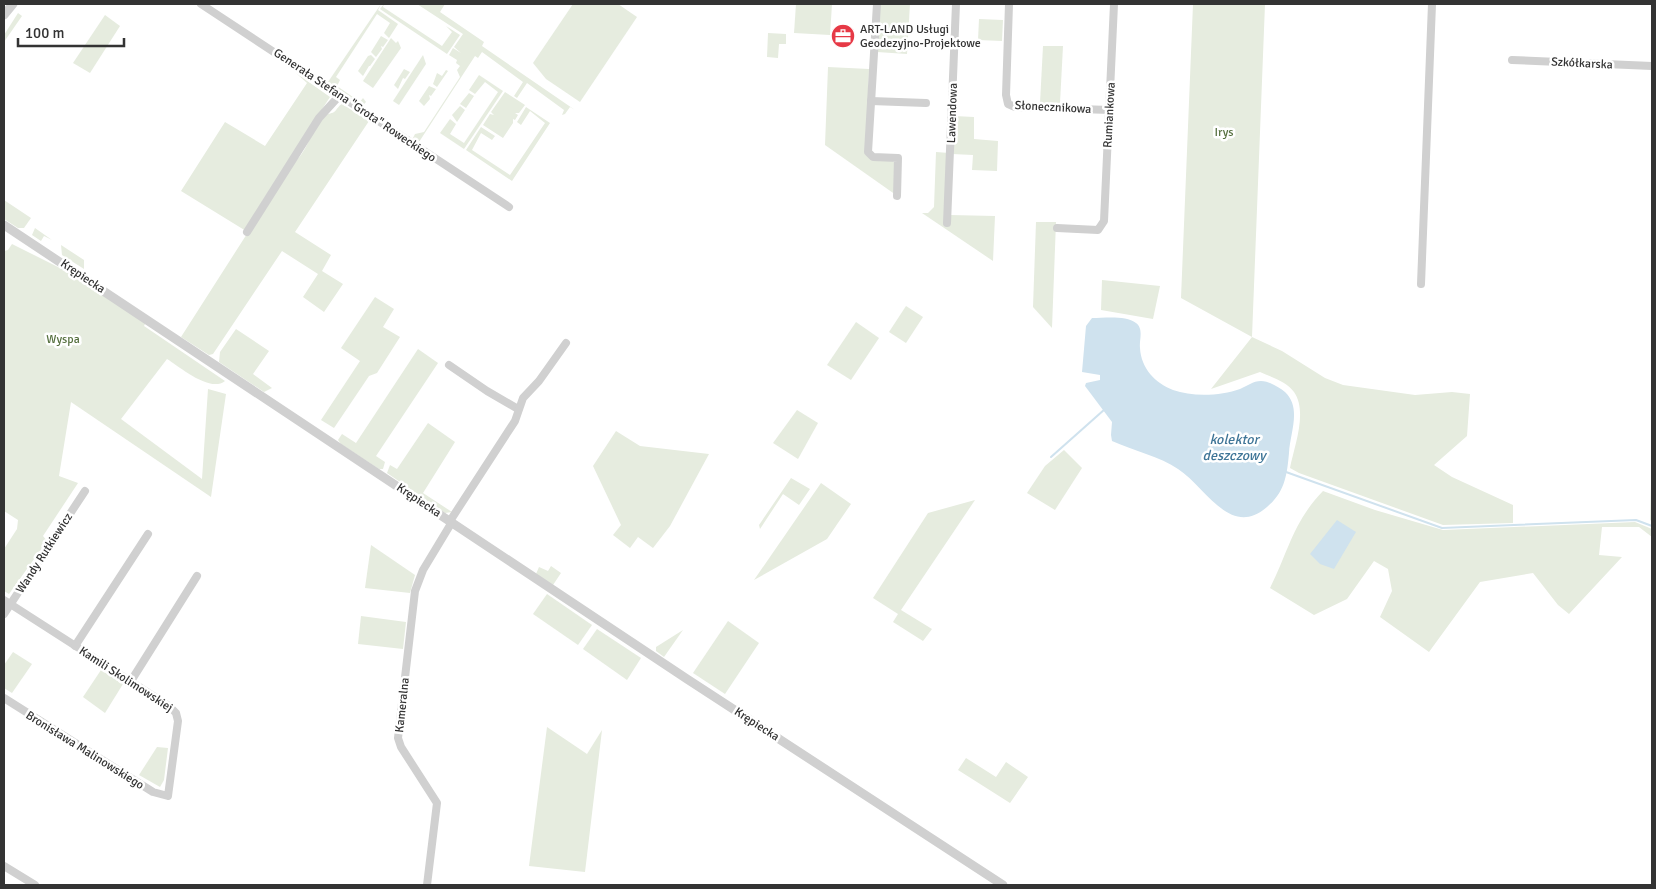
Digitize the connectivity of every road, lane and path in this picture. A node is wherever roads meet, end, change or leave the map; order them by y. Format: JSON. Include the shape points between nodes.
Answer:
{"nodes":[{"id":1,"x":13,"y":4,"type":"edge"},
{"id":2,"x":201,"y":4,"type":"edge"},
{"id":3,"x":877,"y":4,"type":"edge"},
{"id":4,"x":956,"y":4,"type":"edge"},
{"id":5,"x":1009,"y":4,"type":"edge"},
{"id":6,"x":1114,"y":4,"type":"edge"},
{"id":7,"x":1432,"y":4,"type":"edge"},
{"id":8,"x":4,"y":16,"type":"edge"},
{"id":9,"x":1512,"y":60,"type":"dead end"},
{"id":10,"x":1652,"y":66,"type":"edge"},
{"id":11,"x":340,"y":94,"type":"junction"},
{"id":12,"x":871,"y":100,"type":"junction"},
{"id":13,"x":926,"y":103,"type":"dead end"},
{"id":14,"x":1110,"y":110,"type":"junction"},
{"id":15,"x":897,"y":196,"type":"dead end"},
{"id":16,"x":509,"y":207,"type":"dead end"},
{"id":17,"x":947,"y":222,"type":"dead end"},
{"id":18,"x":4,"y":225,"type":"edge"},
{"id":19,"x":1057,"y":228,"type":"dead end"},
{"id":20,"x":4,"y":231,"type":"edge"},
{"id":21,"x":247,"y":232,"type":"dead end"},
{"id":22,"x":40,"y":248,"type":"junction"},
{"id":23,"x":1421,"y":284,"type":"dead end"},
{"id":24,"x":566,"y":343,"type":"dead end"},
{"id":25,"x":449,"y":365,"type":"dead end"},
{"id":26,"x":518,"y":409,"type":"junction"},
{"id":27,"x":85,"y":491,"type":"dead end"},
{"id":28,"x":451,"y":522,"type":"junction"},
{"id":29,"x":148,"y":534,"type":"dead end"},
{"id":30,"x":197,"y":576,"type":"dead end"},
{"id":31,"x":7,"y":602,"type":"edge"},
{"id":32,"x":4,"y":614,"type":"edge"},
{"id":33,"x":76,"y":646,"type":"junction"},
{"id":34,"x":131,"y":681,"type":"junction"},
{"id":35,"x":4,"y":698,"type":"edge"},
{"id":36,"x":168,"y":796,"type":"joint"},
{"id":37,"x":4,"y":866,"type":"edge"},
{"id":38,"x":35,"y":885,"type":"edge"},
{"id":39,"x":427,"y":885,"type":"edge"},
{"id":40,"x":1003,"y":885,"type":"edge"}],
"edges":[{"from":1,"to":8,"type":"street"},
{"from":2,"to":11,"type":"street","name":"Generała Stefana \"Grota\" Roweckiego"},
{"from":3,"to":12,"type":"street"},
{"from":4,"to":17,"type":"street","name":"Lawendowa"},
{"from":5,"to":14,"type":"street","name":"Słonecznikowa","via":[[1008,104],[1015,107]]},
{"from":6,"to":14,"type":"street","name":"Rumiankowa"},
{"from":7,"to":23,"type":"street"},
{"from":9,"to":10,"type":"street","name":"Szkółkarska"},
{"from":11,"to":16,"type":"street","name":"Generała Stefana \"Grota\" Roweckiego"},
{"from":11,"to":21,"type":"street","via":[[319,118]]},
{"from":12,"to":13,"type":"street"},
{"from":12,"to":15,"type":"street","via":[[868,152],[873,157],[898,158]]},
{"from":14,"to":19,"type":"street","name":"Rumiankowa","via":[[1103,226],[1098,230]]},
{"from":18,"to":22,"type":"street","name":"Krępiecka"},
{"from":20,"to":22,"type":"street"},
{"from":22,"to":28,"type":"street","name":"Krępiecka"},
{"from":24,"to":26,"type":"street","name":"Kameralna"},
{"from":25,"to":26,"type":"street"},
{"from":26,"to":28,"type":"street","name":"Kameralna","via":[[515,421]]},
{"from":27,"to":31,"type":"street","name":"Wandy Rutkiewicz"},
{"from":28,"to":39,"type":"street","name":"Kameralna","via":[[423,570],[415,591],[400,715],[399,743],[437,803]]},
{"from":28,"to":40,"type":"street","name":"Krępiecka"},
{"from":29,"to":33,"type":"street"},
{"from":30,"to":34,"type":"street"},
{"from":31,"to":32,"type":"street","name":"Wandy Rutkiewicz"},
{"from":31,"to":33,"type":"street","name":"Kamili Skolimowskiej"},
{"from":33,"to":34,"type":"street","name":"Kamili Skolimowskiej"},
{"from":34,"to":36,"type":"street","name":"Kamili Skolimowskiej","via":[[169,706],[178,717]]},
{"from":35,"to":36,"type":"street","name":"Bronisława Malinowskiego","via":[[153,792]]},
{"from":37,"to":38,"type":"street"}]}
